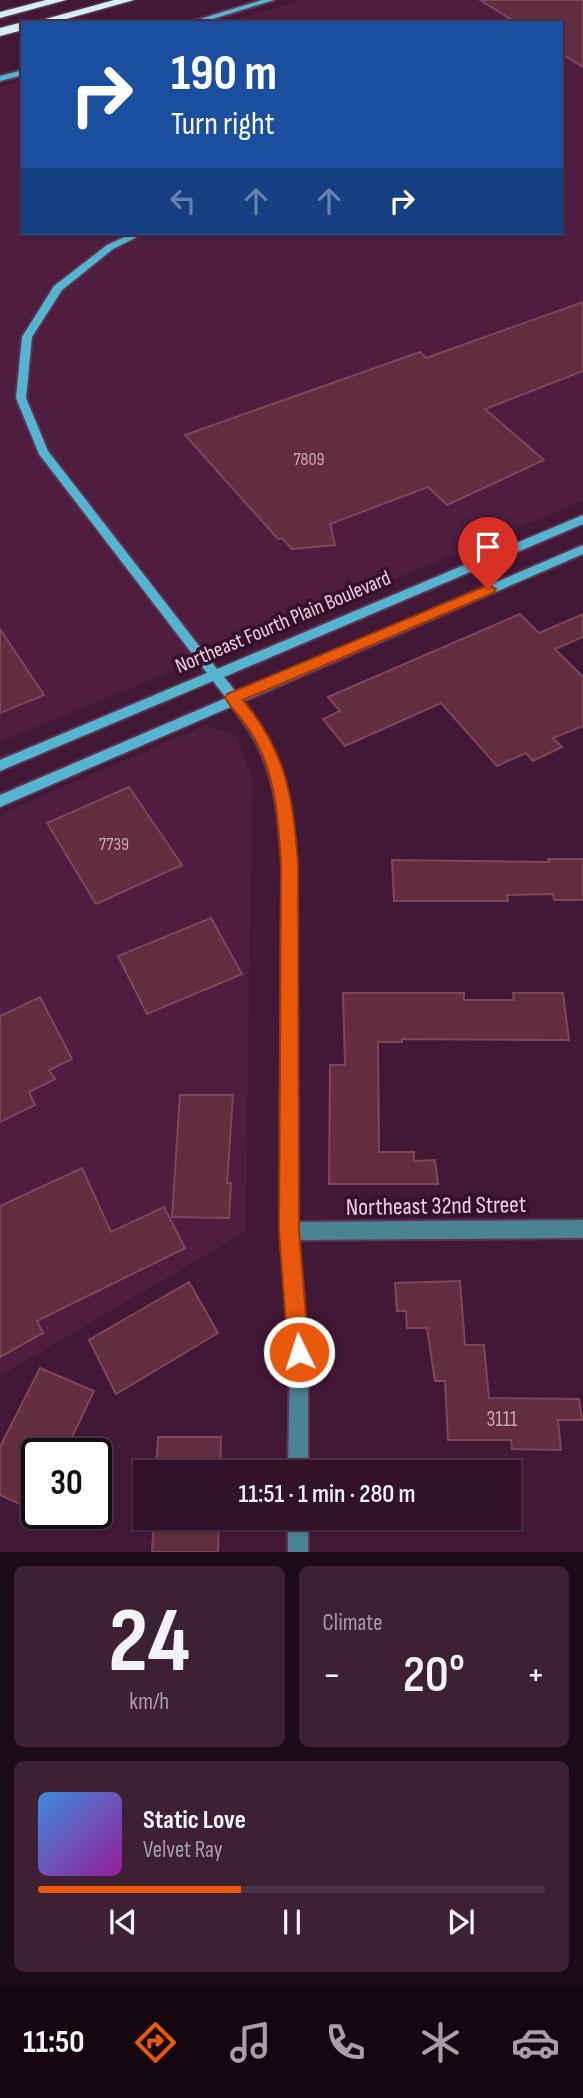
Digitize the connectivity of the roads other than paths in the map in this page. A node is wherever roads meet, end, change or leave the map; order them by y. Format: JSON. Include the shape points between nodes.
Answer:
{"nodes":[{"id":1,"x":60,"y":0,"type":"edge"},
{"id":2,"x":128,"y":0,"type":"edge"},
{"id":3,"x":270,"y":0,"type":"edge"},
{"id":4,"x":0,"y":15,"type":"edge"},
{"id":5,"x":45,"y":21,"type":"edge"},
{"id":6,"x":198,"y":21,"type":"edge"},
{"id":7,"x":21,"y":27,"type":"edge"},
{"id":8,"x":0,"y":32,"type":"edge"},
{"id":9,"x":21,"y":73,"type":"edge"},
{"id":10,"x":0,"y":79,"type":"edge"},
{"id":11,"x":136,"y":235,"type":"edge"},
{"id":12,"x":583,"y":519,"type":"edge"},
{"id":13,"x":583,"y":549,"type":"edge"},
{"id":14,"x":212,"y":675,"type":"junction"},
{"id":15,"x":233,"y":698,"type":"junction"},
{"id":16,"x":0,"y":766,"type":"edge"},
{"id":17,"x":0,"y":801,"type":"edge"},
{"id":18,"x":583,"y":1229,"type":"edge"},
{"id":19,"x":289,"y":1231,"type":"junction"},
{"id":20,"x":298,"y":1460,"type":"edge"},
{"id":21,"x":298,"y":1530,"type":"edge"},
{"id":22,"x":298,"y":1552,"type":"edge"}],
"edges":[{"from":1,"to":4,"type":"highway"},
{"from":2,"to":5,"type":"highway"},
{"from":3,"to":6,"type":"main road"},
{"from":7,"to":8,"type":"highway"},
{"from":9,"to":10,"type":"main road"},
{"from":11,"to":14,"type":"main road","via":[[110,247],[58,288],[26,337],[21,398],[43,452]]},
{"from":12,"to":14,"type":"main road","name":"Northeast Fourth Plain Boulevard"},
{"from":13,"to":15,"type":"main road"},
{"from":14,"to":15,"type":"main road"},
{"from":14,"to":16,"type":"main road","name":"Northeast Fourth Plain Boulevard"},
{"from":15,"to":17,"type":"main road"},
{"from":15,"to":19,"type":"street","via":[[269,749],[286,814]]},
{"from":18,"to":19,"type":"street","name":"Northeast 32nd Street"},
{"from":19,"to":20,"type":"street","via":[[299,1352]]},
{"from":21,"to":22,"type":"street"}]}
